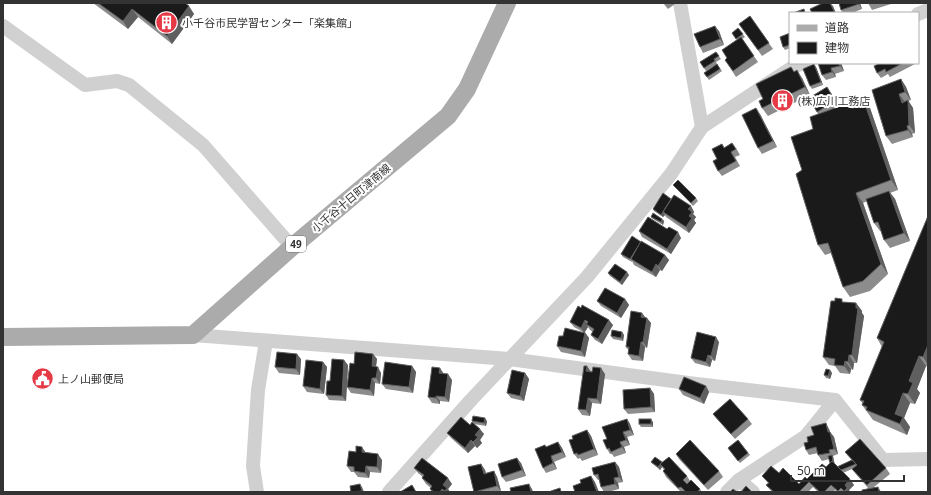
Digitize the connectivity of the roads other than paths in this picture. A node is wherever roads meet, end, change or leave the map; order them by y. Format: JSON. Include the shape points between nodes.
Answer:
{"nodes":[{"id":1,"x":507,"y":3,"type":"edge"},
{"id":2,"x":680,"y":3,"type":"edge"},
{"id":3,"x":3,"y":26,"type":"edge"},
{"id":4,"x":800,"y":64,"type":"edge"},
{"id":5,"x":702,"y":127,"type":"junction"},
{"id":6,"x":292,"y":247,"type":"junction"},
{"id":7,"x":193,"y":335,"type":"junction"},
{"id":8,"x":3,"y":337,"type":"edge"},
{"id":9,"x":266,"y":341,"type":"junction"},
{"id":10,"x":509,"y":359,"type":"junction"},
{"id":11,"x":835,"y":400,"type":"junction"},
{"id":12,"x":928,"y":459,"type":"edge"},
{"id":13,"x":740,"y":480,"type":"junction"},
{"id":14,"x":258,"y":492,"type":"edge"},
{"id":15,"x":389,"y":492,"type":"edge"},
{"id":16,"x":727,"y":492,"type":"edge"},
{"id":17,"x":753,"y":492,"type":"edge"}],
"edges":[{"from":1,"to":6,"type":"main road","name":"小千谷十日町津南線","number":"49","via":[[467,89],[448,116]]},
{"from":2,"to":5,"type":"street"},
{"from":3,"to":6,"type":"street","via":[[86,85],[117,81],[129,85],[203,145]]},
{"from":4,"to":5,"type":"street"},
{"from":5,"to":10,"type":"street","via":[[671,174],[592,271]]},
{"from":6,"to":7,"type":"main road","name":"小千谷十日町津南線","number":"49"},
{"from":7,"to":8,"type":"main road"},
{"from":7,"to":9,"type":"street"},
{"from":9,"to":10,"type":"street"},
{"from":9,"to":14,"type":"street","via":[[258,390],[253,466]]},
{"from":10,"to":11,"type":"street"},
{"from":10,"to":15,"type":"street"},
{"from":11,"to":12,"type":"street","via":[[883,460]]},
{"from":11,"to":13,"type":"street","via":[[806,436]]},
{"from":13,"to":16,"type":"street"},
{"from":13,"to":17,"type":"street"}]}
